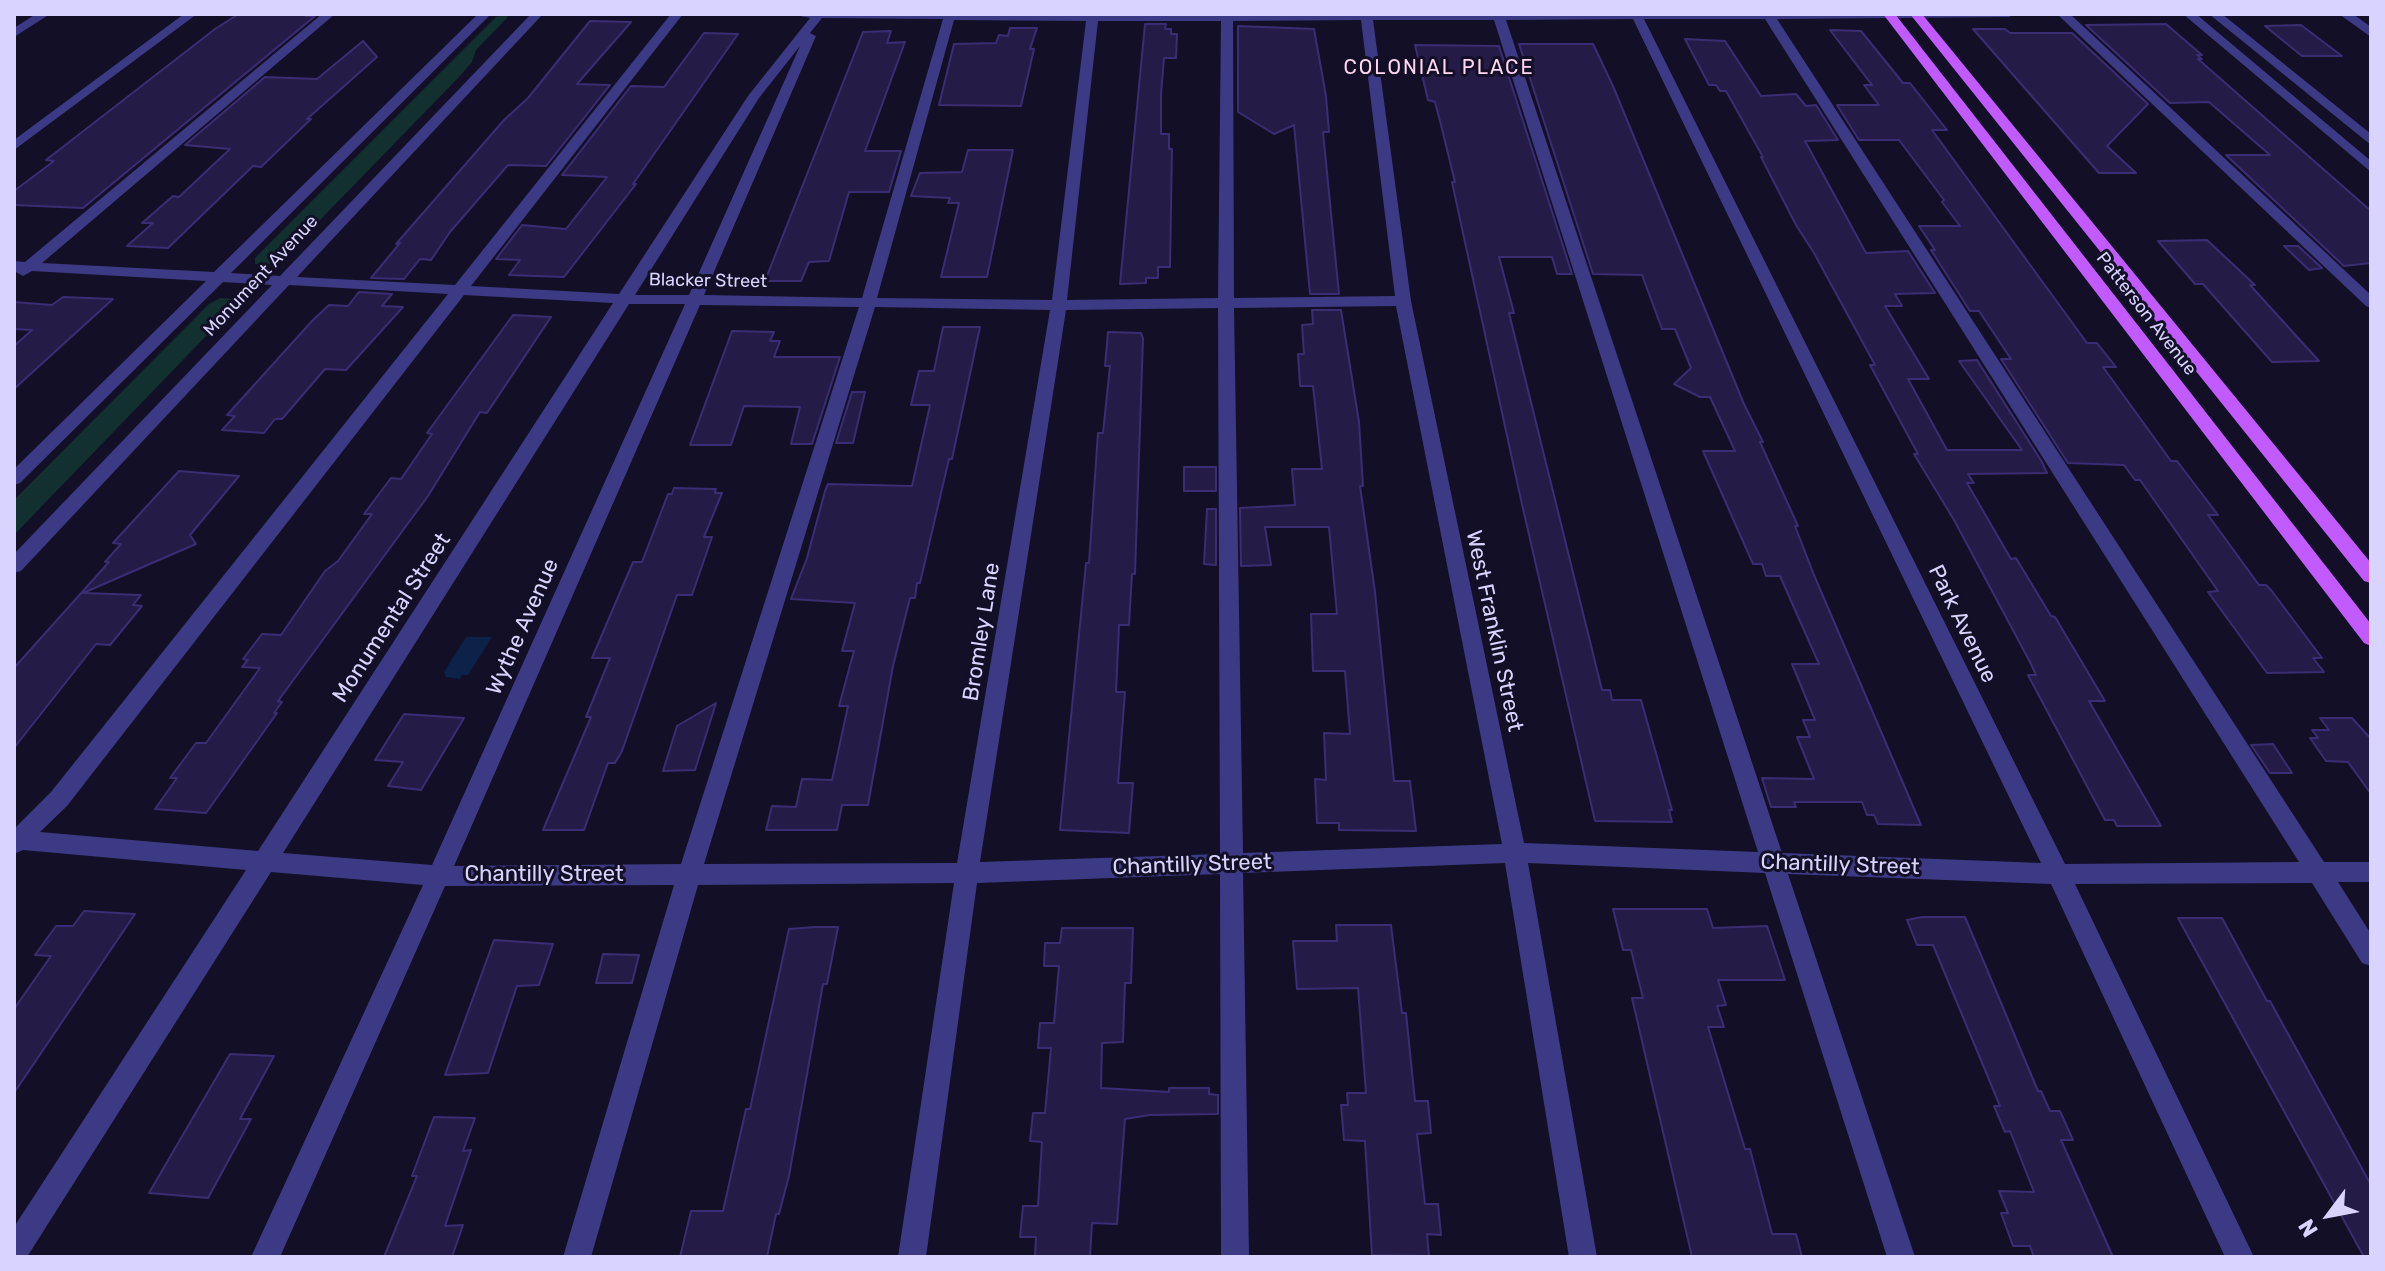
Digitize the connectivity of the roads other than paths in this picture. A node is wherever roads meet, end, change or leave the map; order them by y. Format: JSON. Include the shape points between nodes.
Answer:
{"nodes":[{"id":1,"x":44,"y":14,"type":"edge"},
{"id":2,"x":191,"y":14,"type":"edge"},
{"id":3,"x":329,"y":14,"type":"edge"},
{"id":4,"x":485,"y":14,"type":"edge"},
{"id":5,"x":537,"y":14,"type":"edge"},
{"id":6,"x":677,"y":14,"type":"edge"},
{"id":7,"x":796,"y":14,"type":"edge"},
{"id":8,"x":818,"y":14,"type":"edge"},
{"id":9,"x":1636,"y":14,"type":"edge"},
{"id":10,"x":1768,"y":14,"type":"edge"},
{"id":11,"x":1916,"y":14,"type":"edge"},
{"id":12,"x":2009,"y":14,"type":"edge"},
{"id":13,"x":2063,"y":14,"type":"edge"},
{"id":14,"x":2189,"y":14,"type":"edge"},
{"id":15,"x":2215,"y":14,"type":"edge"},
{"id":16,"x":2345,"y":14,"type":"edge"},
{"id":17,"x":950,"y":15,"type":"edge"},
{"id":18,"x":1228,"y":15,"type":"edge"},
{"id":19,"x":1366,"y":15,"type":"edge"},
{"id":20,"x":1498,"y":15,"type":"edge"},
{"id":21,"x":1890,"y":15,"type":"edge"},
{"id":22,"x":1092,"y":16,"type":"edge"},
{"id":23,"x":14,"y":33,"type":"edge"},
{"id":24,"x":2371,"y":33,"type":"edge"},
{"id":25,"x":2371,"y":141,"type":"edge"},
{"id":26,"x":14,"y":146,"type":"edge"},
{"id":27,"x":2371,"y":168,"type":"edge"},
{"id":28,"x":21,"y":266,"type":"edge"},
{"id":29,"x":218,"y":277,"type":"junction"},
{"id":30,"x":14,"y":278,"type":"edge"},
{"id":31,"x":284,"y":281,"type":"junction"},
{"id":32,"x":459,"y":289,"type":"junction"},
{"id":33,"x":624,"y":299,"type":"junction"},
{"id":34,"x":693,"y":301,"type":"junction"},
{"id":35,"x":1403,"y":301,"type":"junction"},
{"id":36,"x":868,"y":303,"type":"junction"},
{"id":37,"x":1226,"y":303,"type":"junction"},
{"id":38,"x":2371,"y":303,"type":"edge"},
{"id":39,"x":1059,"y":305,"type":"junction"},
{"id":40,"x":14,"y":479,"type":"edge"},
{"id":41,"x":14,"y":566,"type":"edge"},
{"id":42,"x":2371,"y":576,"type":"edge"},
{"id":43,"x":2371,"y":638,"type":"edge"},
{"id":44,"x":15,"y":842,"type":"edge"},
{"id":45,"x":1515,"y":853,"type":"junction"},
{"id":46,"x":266,"y":860,"type":"junction"},
{"id":47,"x":1773,"y":863,"type":"junction"},
{"id":48,"x":1233,"y":864,"type":"junction"},
{"id":49,"x":2318,"y":872,"type":"junction"},
{"id":50,"x":2371,"y":872,"type":"edge"},
{"id":51,"x":967,"y":873,"type":"junction"},
{"id":52,"x":2058,"y":874,"type":"junction"},
{"id":53,"x":689,"y":875,"type":"junction"},
{"id":54,"x":441,"y":876,"type":"junction"},
{"id":55,"x":2371,"y":955,"type":"edge"},
{"id":56,"x":14,"y":1252,"type":"edge"},
{"id":57,"x":265,"y":1257,"type":"edge"},
{"id":58,"x":577,"y":1257,"type":"edge"},
{"id":59,"x":912,"y":1257,"type":"edge"},
{"id":60,"x":1235,"y":1257,"type":"edge"},
{"id":61,"x":1583,"y":1257,"type":"edge"},
{"id":62,"x":1901,"y":1257,"type":"edge"},
{"id":63,"x":2240,"y":1257,"type":"edge"}],
"edges":[{"from":1,"to":23,"type":"street"},
{"from":2,"to":26,"type":"street"},
{"from":3,"to":28,"type":"street"},
{"from":4,"to":29,"type":"street","name":"Monument Avenue"},
{"from":5,"to":31,"type":"street","name":"Monument Avenue"},
{"from":6,"to":32,"type":"street"},
{"from":7,"to":8,"type":"street"},
{"from":8,"to":17,"type":"street"},
{"from":8,"to":33,"type":"street","name":"Monumental Street","via":[[754,96]]},
{"from":8,"to":34,"type":"street","name":"Wythe Avenue"},
{"from":9,"to":10,"type":"street"},
{"from":9,"to":20,"type":"street"},
{"from":9,"to":52,"type":"street","name":"Park Avenue"},
{"from":10,"to":21,"type":"street"},
{"from":10,"to":49,"type":"street"},
{"from":11,"to":12,"type":"street"},
{"from":11,"to":21,"type":"street"},
{"from":11,"to":42,"type":"main road","name":"Patterson Avenue"},
{"from":13,"to":38,"type":"street"},
{"from":14,"to":27,"type":"street"},
{"from":15,"to":25,"type":"street"},
{"from":16,"to":24,"type":"street"},
{"from":17,"to":22,"type":"street"},
{"from":17,"to":36,"type":"street"},
{"from":18,"to":19,"type":"street"},
{"from":18,"to":22,"type":"street"},
{"from":18,"to":37,"type":"street"},
{"from":19,"to":20,"type":"street"},
{"from":19,"to":35,"type":"street","name":"West Franklin Street"},
{"from":20,"to":47,"type":"street"},
{"from":21,"to":43,"type":"main road","name":"Patterson Avenue"},
{"from":22,"to":39,"type":"street","name":"Bromley Lane"},
{"from":28,"to":29,"type":"street","name":"Blacker Street"},
{"from":28,"to":30,"type":"street"},
{"from":29,"to":31,"type":"street","name":"Blacker Street"},
{"from":29,"to":40,"type":"street","name":"Monument Avenue"},
{"from":31,"to":32,"type":"street","name":"Blacker Street"},
{"from":31,"to":41,"type":"street","name":"Monument Avenue"},
{"from":32,"to":33,"type":"street","name":"Blacker Street"},
{"from":32,"to":44,"type":"street","via":[[59,799]]},
{"from":33,"to":34,"type":"street","name":"Blacker Street"},
{"from":33,"to":46,"type":"street","name":"Monumental Street"},
{"from":34,"to":36,"type":"street","name":"Blacker Street"},
{"from":34,"to":54,"type":"street","name":"Wythe Avenue"},
{"from":35,"to":37,"type":"street","name":"Blacker Street"},
{"from":35,"to":45,"type":"street","name":"West Franklin Street"},
{"from":36,"to":39,"type":"street","name":"Blacker Street"},
{"from":36,"to":53,"type":"street"},
{"from":37,"to":39,"type":"street","name":"Blacker Street"},
{"from":37,"to":48,"type":"street"},
{"from":39,"to":51,"type":"street","name":"Bromley Lane"},
{"from":44,"to":46,"type":"street","name":"Chantilly Street"},
{"from":45,"to":47,"type":"street","name":"Chantilly Street"},
{"from":45,"to":48,"type":"street","name":"Chantilly Street"},
{"from":45,"to":61,"type":"street","name":"West Franklin Street"},
{"from":46,"to":54,"type":"street","name":"Chantilly Street"},
{"from":46,"to":56,"type":"street","name":"Monumental Street"},
{"from":47,"to":52,"type":"street","name":"Chantilly Street"},
{"from":47,"to":62,"type":"street"},
{"from":48,"to":51,"type":"street","name":"Chantilly Street"},
{"from":48,"to":60,"type":"street"},
{"from":49,"to":50,"type":"street","name":"Chantilly Street"},
{"from":49,"to":52,"type":"street","name":"Chantilly Street"},
{"from":49,"to":55,"type":"street"},
{"from":51,"to":53,"type":"street","name":"Chantilly Street"},
{"from":51,"to":59,"type":"street","name":"Bromley Lane"},
{"from":52,"to":63,"type":"street","name":"Park Avenue"},
{"from":53,"to":54,"type":"street","name":"Chantilly Street"},
{"from":53,"to":58,"type":"street"},
{"from":54,"to":57,"type":"street","name":"Wythe Avenue"}]}
